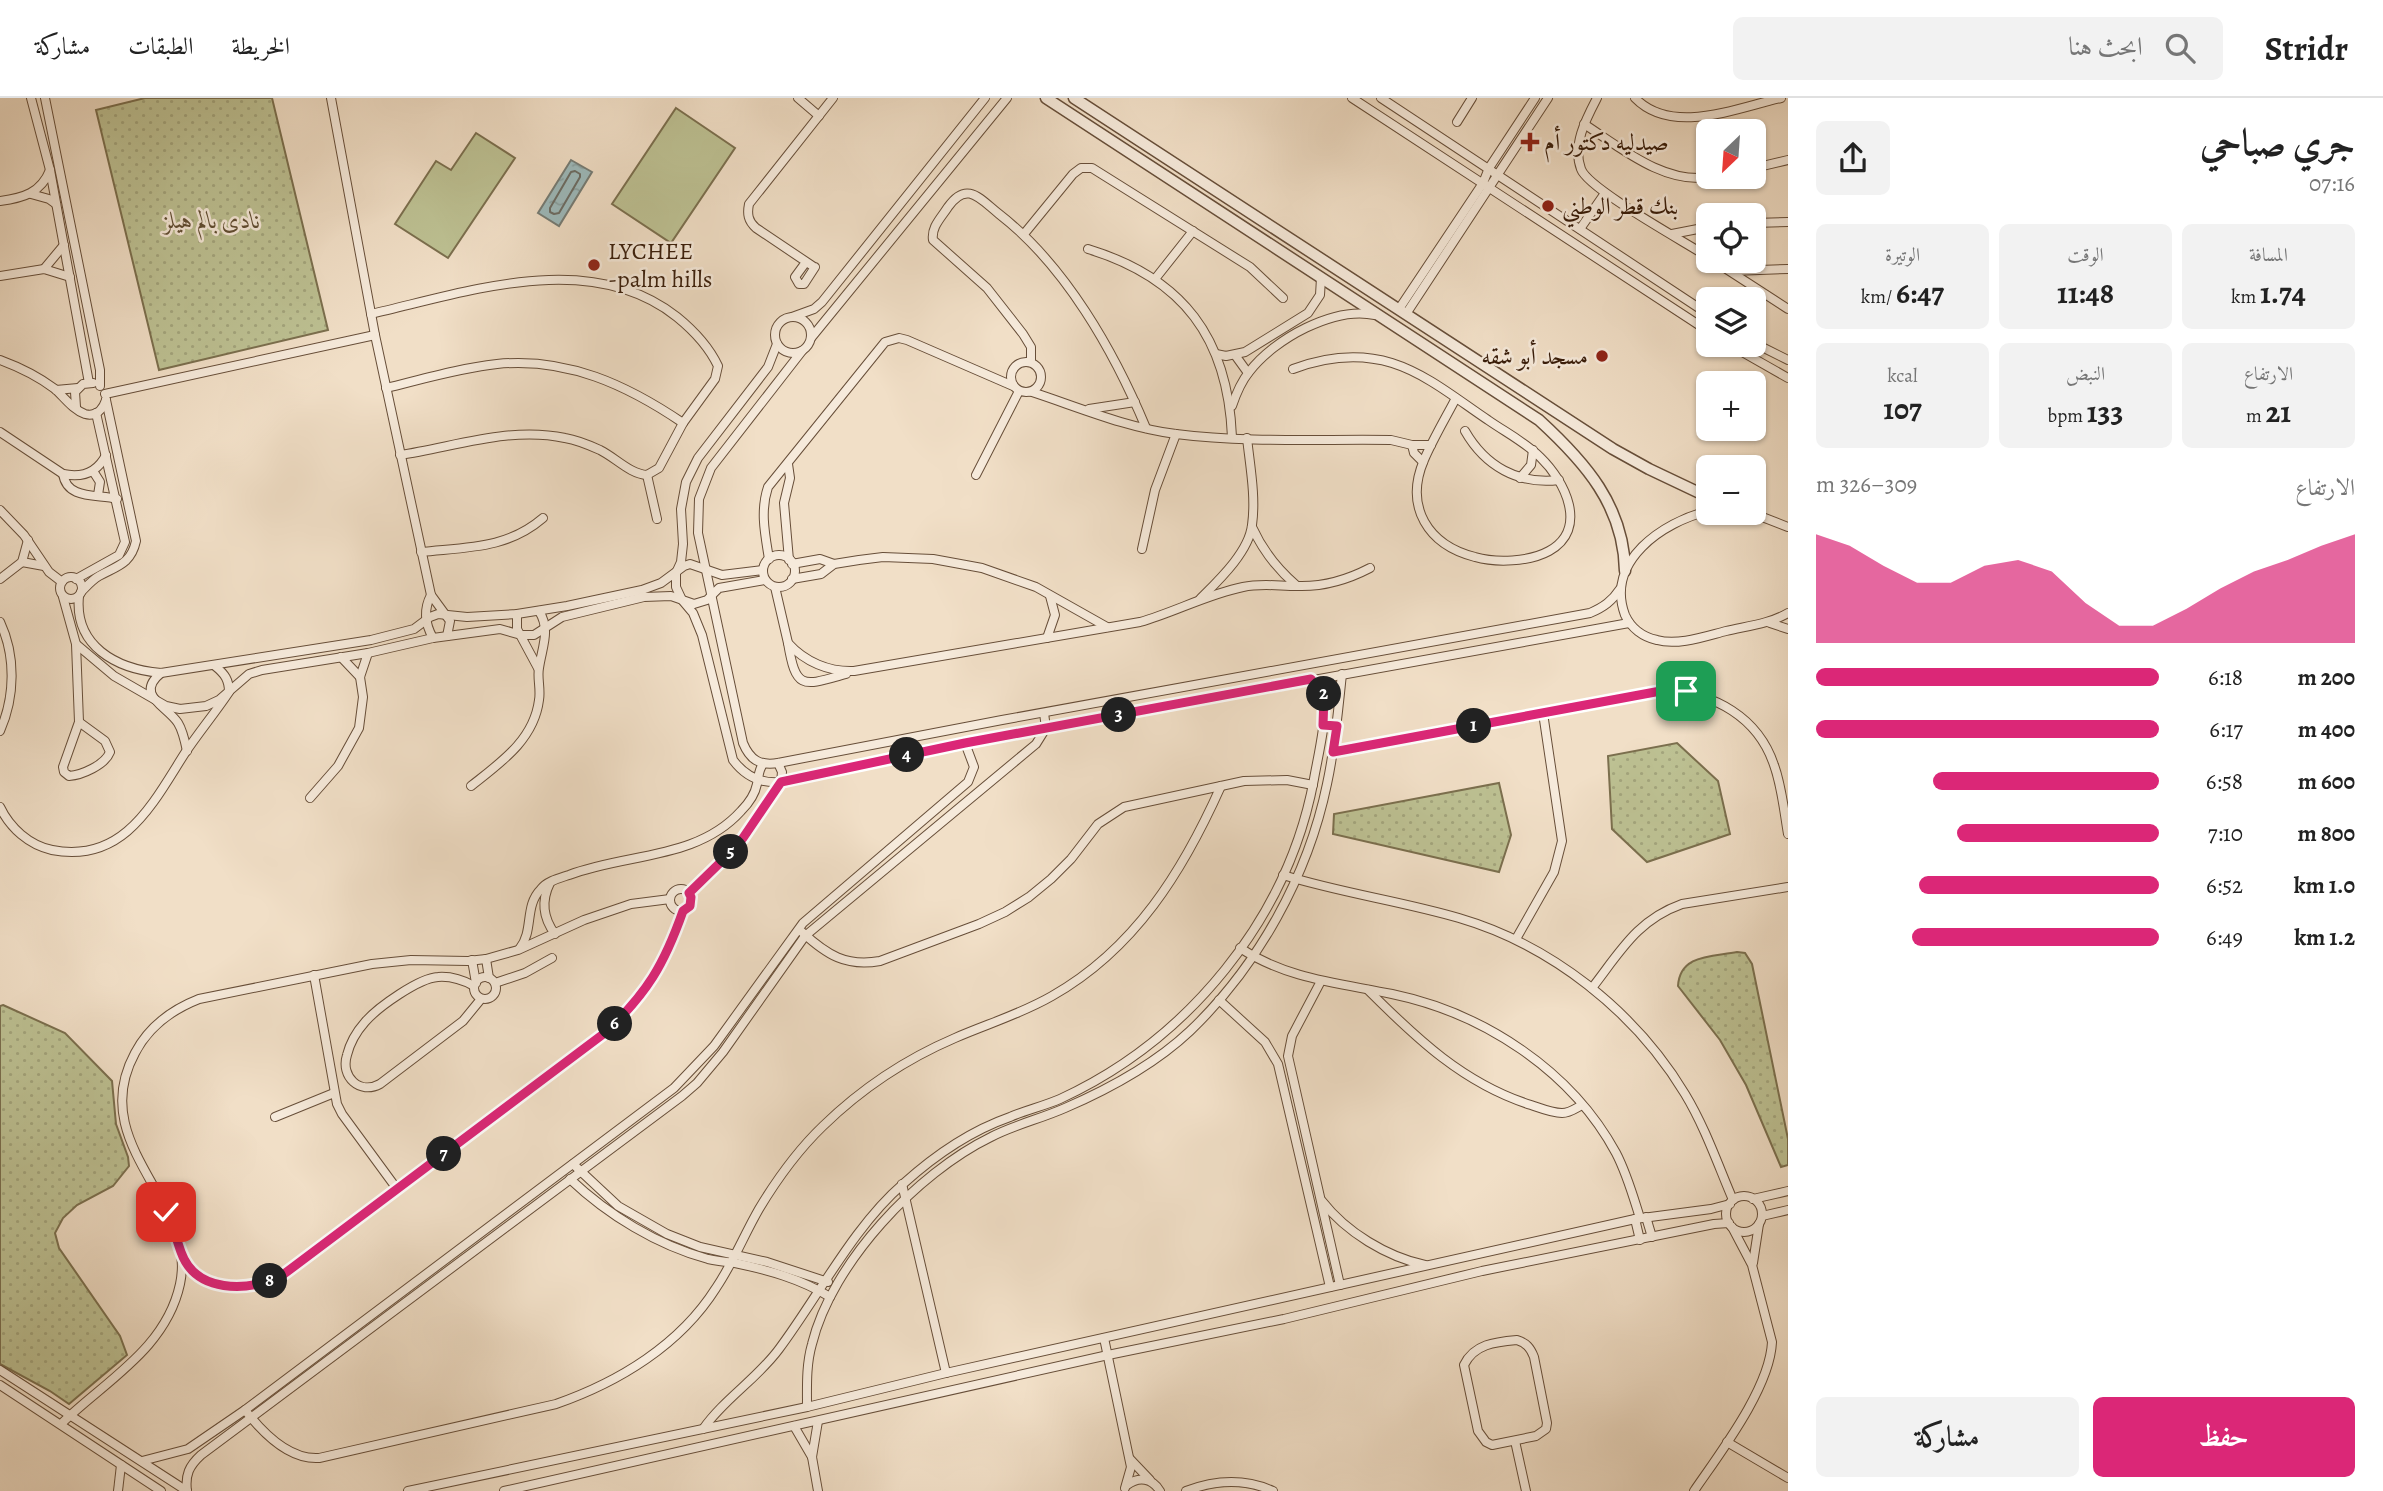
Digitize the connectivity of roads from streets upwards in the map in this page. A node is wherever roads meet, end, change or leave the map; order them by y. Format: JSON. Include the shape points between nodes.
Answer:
{"nodes":[{"id":1,"x":31,"y":98,"type":"edge"},
{"id":2,"x":46,"y":98,"type":"edge"},
{"id":3,"x":331,"y":98,"type":"edge"},
{"id":4,"x":798,"y":98,"type":"edge"},
{"id":5,"x":833,"y":98,"type":"edge"},
{"id":6,"x":985,"y":98,"type":"edge"},
{"id":7,"x":1046,"y":98,"type":"edge"},
{"id":8,"x":1074,"y":98,"type":"edge"},
{"id":9,"x":1352,"y":98,"type":"edge"},
{"id":10,"x":1381,"y":98,"type":"edge"},
{"id":11,"x":1472,"y":98,"type":"edge"},
{"id":12,"x":1535,"y":98,"type":"edge"},
{"id":13,"x":1548,"y":98,"type":"edge"},
{"id":14,"x":1597,"y":98,"type":"edge"},
{"id":15,"x":1635,"y":98,"type":"edge"},
{"id":16,"x":1781,"y":98,"type":"edge"},
{"id":17,"x":1002,"y":100,"type":"edge"},
{"id":18,"x":819,"y":116,"type":"junction"},
{"id":19,"x":1457,"y":122,"type":"dead end"},
{"id":20,"x":1584,"y":124,"type":"junction"},
{"id":21,"x":1788,"y":160,"type":"edge"},
{"id":22,"x":1766,"y":165,"type":"edge"},
{"id":23,"x":50,"y":170,"type":"junction"},
{"id":24,"x":1493,"y":171,"type":"junction"},
{"id":25,"x":1696,"y":178,"type":"edge"},
{"id":26,"x":1486,"y":185,"type":"junction"},
{"id":27,"x":1605,"y":193,"type":"junction"},
{"id":28,"x":31,"y":194,"type":"junction"},
{"id":29,"x":904,"y":199,"type":"junction"},
{"id":30,"x":0,"y":201,"type":"edge"},
{"id":31,"x":56,"y":204,"type":"junction"},
{"id":32,"x":917,"y":210,"type":"junction"},
{"id":33,"x":1788,"y":222,"type":"edge"},
{"id":34,"x":1766,"y":223,"type":"edge"},
{"id":35,"x":1580,"y":229,"type":"junction"},
{"id":36,"x":1696,"y":229,"type":"edge"},
{"id":37,"x":1194,"y":231,"type":"junction"},
{"id":38,"x":1672,"y":233,"type":"junction"},
{"id":39,"x":1024,"y":234,"type":"junction"},
{"id":40,"x":1296,"y":242,"type":"junction"},
{"id":41,"x":64,"y":245,"type":"junction"},
{"id":42,"x":1088,"y":249,"type":"dead end"},
{"id":43,"x":1696,"y":249,"type":"edge"},
{"id":44,"x":1286,"y":256,"type":"junction"},
{"id":45,"x":806,"y":262,"type":"dead end"},
{"id":46,"x":44,"y":269,"type":"junction"},
{"id":47,"x":1788,"y":269,"type":"edge"},
{"id":48,"x":1766,"y":270,"type":"edge"},
{"id":49,"x":1734,"y":273,"type":"edge"},
{"id":50,"x":0,"y":276,"type":"edge"},
{"id":51,"x":69,"y":277,"type":"junction"},
{"id":52,"x":1652,"y":277,"type":"junction"},
{"id":53,"x":1321,"y":278,"type":"junction"},
{"id":54,"x":1155,"y":279,"type":"junction"},
{"id":55,"x":1645,"y":289,"type":"junction"},
{"id":56,"x":1283,"y":298,"type":"dead end"},
{"id":57,"x":1317,"y":303,"type":"junction"},
{"id":58,"x":1696,"y":306,"type":"edge"},
{"id":59,"x":1788,"y":309,"type":"edge"},
{"id":60,"x":1402,"y":312,"type":"junction"},
{"id":61,"x":371,"y":314,"type":"junction"},
{"id":62,"x":1376,"y":315,"type":"junction"},
{"id":63,"x":792,"y":317,"type":"junction"},
{"id":64,"x":1303,"y":317,"type":"junction"},
{"id":65,"x":1326,"y":318,"type":"junction"},
{"id":66,"x":1696,"y":323,"type":"edge"},
{"id":67,"x":1292,"y":324,"type":"junction"},
{"id":68,"x":1308,"y":327,"type":"junction"},
{"id":69,"x":1298,"y":333,"type":"junction"},
{"id":70,"x":375,"y":335,"type":"junction"},
{"id":71,"x":811,"y":338,"type":"junction"},
{"id":72,"x":777,"y":344,"type":"junction"},
{"id":73,"x":1766,"y":349,"type":"edge"},
{"id":74,"x":802,"y":351,"type":"junction"},
{"id":75,"x":1216,"y":354,"type":"junction"},
{"id":76,"x":1236,"y":355,"type":"junction"},
{"id":77,"x":1751,"y":357,"type":"edge"},
{"id":78,"x":0,"y":360,"type":"edge"},
{"id":79,"x":1788,"y":360,"type":"edge"},
{"id":80,"x":1031,"y":362,"type":"junction"},
{"id":81,"x":1293,"y":369,"type":"dead end"},
{"id":82,"x":1248,"y":373,"type":"junction"},
{"id":83,"x":1788,"y":378,"type":"edge"},
{"id":84,"x":89,"y":383,"type":"junction"},
{"id":85,"x":78,"y":387,"type":"junction"},
{"id":86,"x":386,"y":388,"type":"junction"},
{"id":87,"x":1016,"y":388,"type":"junction"},
{"id":88,"x":56,"y":390,"type":"junction"},
{"id":89,"x":1032,"y":392,"type":"junction"},
{"id":90,"x":104,"y":394,"type":"junction"},
{"id":91,"x":1456,"y":398,"type":"junction"},
{"id":92,"x":1135,"y":402,"type":"junction"},
{"id":93,"x":76,"y":407,"type":"junction"},
{"id":94,"x":1086,"y":409,"type":"junction"},
{"id":95,"x":1231,"y":409,"type":"junction"},
{"id":96,"x":96,"y":413,"type":"junction"},
{"id":97,"x":683,"y":423,"type":"junction"},
{"id":98,"x":1146,"y":428,"type":"junction"},
{"id":99,"x":1465,"y":431,"type":"dead end"},
{"id":100,"x":0,"y":432,"type":"edge"},
{"id":101,"x":1176,"y":434,"type":"junction"},
{"id":102,"x":1232,"y":437,"type":"junction"},
{"id":103,"x":1247,"y":438,"type":"junction"},
{"id":104,"x":1412,"y":445,"type":"junction"},
{"id":105,"x":1431,"y":445,"type":"junction"},
{"id":106,"x":1533,"y":450,"type":"junction"},
{"id":107,"x":400,"y":454,"type":"junction"},
{"id":108,"x":106,"y":456,"type":"junction"},
{"id":109,"x":1423,"y":462,"type":"junction"},
{"id":110,"x":789,"y":464,"type":"junction"},
{"id":111,"x":93,"y":471,"type":"junction"},
{"id":112,"x":63,"y":474,"type":"junction"},
{"id":113,"x":647,"y":474,"type":"junction"},
{"id":114,"x":976,"y":475,"type":"dead end"},
{"id":115,"x":1521,"y":478,"type":"junction"},
{"id":116,"x":1559,"y":480,"type":"junction"},
{"id":117,"x":1696,"y":491,"type":"edge"},
{"id":118,"x":98,"y":495,"type":"junction"},
{"id":119,"x":117,"y":499,"type":"junction"},
{"id":120,"x":0,"y":510,"type":"edge"},
{"id":121,"x":1696,"y":514,"type":"edge"},
{"id":122,"x":543,"y":518,"type":"dead end"},
{"id":123,"x":1766,"y":518,"type":"edge"},
{"id":124,"x":656,"y":519,"type":"dead end"},
{"id":125,"x":1252,"y":527,"type":"junction"},
{"id":126,"x":1788,"y":527,"type":"edge"},
{"id":127,"x":28,"y":540,"type":"junction"},
{"id":128,"x":1142,"y":549,"type":"dead end"},
{"id":129,"x":421,"y":552,"type":"junction"},
{"id":130,"x":769,"y":559,"type":"junction"},
{"id":131,"x":22,"y":562,"type":"junction"},
{"id":132,"x":791,"y":562,"type":"junction"},
{"id":133,"x":834,"y":564,"type":"junction"},
{"id":134,"x":44,"y":566,"type":"junction"},
{"id":135,"x":1370,"y":568,"type":"dead end"},
{"id":136,"x":706,"y":570,"type":"junction"},
{"id":137,"x":763,"y":570,"type":"junction"},
{"id":138,"x":1625,"y":571,"type":"junction"},
{"id":139,"x":743,"y":572,"type":"junction"},
{"id":140,"x":676,"y":573,"type":"junction"},
{"id":141,"x":0,"y":579,"type":"edge"},
{"id":142,"x":76,"y":579,"type":"junction"},
{"id":143,"x":792,"y":579,"type":"junction"},
{"id":144,"x":765,"y":580,"type":"junction"},
{"id":145,"x":62,"y":582,"type":"junction"},
{"id":146,"x":745,"y":583,"type":"junction"},
{"id":147,"x":1298,"y":586,"type":"junction"},
{"id":148,"x":775,"y":587,"type":"junction"},
{"id":149,"x":1620,"y":589,"type":"junction"},
{"id":150,"x":80,"y":594,"type":"junction"},
{"id":151,"x":1048,"y":594,"type":"junction"},
{"id":152,"x":431,"y":595,"type":"junction"},
{"id":153,"x":711,"y":595,"type":"junction"},
{"id":154,"x":63,"y":597,"type":"junction"},
{"id":155,"x":682,"y":600,"type":"junction"},
{"id":156,"x":1195,"y":604,"type":"junction"},
{"id":157,"x":539,"y":611,"type":"junction"},
{"id":158,"x":1788,"y":613,"type":"edge"},
{"id":159,"x":517,"y":614,"type":"junction"},
{"id":160,"x":447,"y":616,"type":"junction"},
{"id":161,"x":426,"y":621,"type":"junction"},
{"id":162,"x":0,"y":622,"type":"edge"},
{"id":163,"x":1629,"y":623,"type":"junction"},
{"id":164,"x":1764,"y":623,"type":"junction"},
{"id":165,"x":1107,"y":627,"type":"junction"},
{"id":166,"x":546,"y":628,"type":"junction"},
{"id":167,"x":1788,"y":629,"type":"edge"},
{"id":168,"x":521,"y":635,"type":"junction"},
{"id":169,"x":447,"y":636,"type":"junction"},
{"id":170,"x":433,"y":638,"type":"junction"},
{"id":171,"x":1047,"y":638,"type":"junction"},
{"id":172,"x":76,"y":643,"type":"junction"},
{"id":173,"x":788,"y":643,"type":"junction"},
{"id":174,"x":368,"y":653,"type":"junction"},
{"id":175,"x":341,"y":657,"type":"junction"},
{"id":176,"x":215,"y":666,"type":"junction"},
{"id":177,"x":538,"y":668,"type":"junction"},
{"id":178,"x":854,"y":671,"type":"junction"},
{"id":179,"x":161,"y":673,"type":"junction"},
{"id":180,"x":1342,"y":674,"type":"junction"},
{"id":181,"x":360,"y":677,"type":"junction"},
{"id":182,"x":1311,"y":679,"type":"junction"},
{"id":183,"x":229,"y":692,"type":"junction"},
{"id":184,"x":154,"y":701,"type":"junction"},
{"id":185,"x":1044,"y":713,"type":"junction"},
{"id":186,"x":1543,"y":713,"type":"junction"},
{"id":187,"x":1002,"y":720,"type":"junction"},
{"id":188,"x":79,"y":722,"type":"junction"},
{"id":189,"x":1323,"y":725,"type":"junction"},
{"id":190,"x":1337,"y":726,"type":"junction"},
{"id":191,"x":1046,"y":729,"type":"junction"},
{"id":192,"x":0,"y":732,"type":"edge"},
{"id":193,"x":1005,"y":736,"type":"junction"},
{"id":194,"x":965,"y":743,"type":"junction"},
{"id":195,"x":187,"y":751,"type":"junction"},
{"id":196,"x":1333,"y":752,"type":"junction"},
{"id":197,"x":778,"y":763,"type":"junction"},
{"id":198,"x":763,"y":764,"type":"junction"},
{"id":199,"x":759,"y":780,"type":"junction"},
{"id":200,"x":781,"y":782,"type":"junction"},
{"id":201,"x":968,"y":782,"type":"junction"},
{"id":202,"x":1313,"y":785,"type":"junction"},
{"id":203,"x":471,"y":786,"type":"dead end"},
{"id":204,"x":1221,"y":786,"type":"junction"},
{"id":205,"x":976,"y":792,"type":"junction"},
{"id":206,"x":955,"y":794,"type":"junction"},
{"id":207,"x":310,"y":798,"type":"dead end"},
{"id":208,"x":963,"y":802,"type":"junction"},
{"id":209,"x":0,"y":807,"type":"edge"},
{"id":210,"x":1788,"y":834,"type":"edge"},
{"id":211,"x":1283,"y":875,"type":"junction"},
{"id":212,"x":1296,"y":879,"type":"junction"},
{"id":213,"x":550,"y":883,"type":"junction"},
{"id":214,"x":1788,"y":887,"type":"edge"},
{"id":215,"x":689,"y":893,"type":"junction"},
{"id":216,"x":670,"y":899,"type":"junction"},
{"id":217,"x":683,"y":911,"type":"junction"},
{"id":218,"x":798,"y":928,"type":"junction"},
{"id":219,"x":555,"y":934,"type":"junction"},
{"id":220,"x":806,"y":936,"type":"junction"},
{"id":221,"x":1516,"y":939,"type":"junction"},
{"id":222,"x":1240,"y":948,"type":"junction"},
{"id":223,"x":518,"y":950,"type":"junction"},
{"id":224,"x":1253,"y":956,"type":"junction"},
{"id":225,"x":552,"y":958,"type":"dead end"},
{"id":226,"x":486,"y":959,"type":"junction"},
{"id":227,"x":472,"y":960,"type":"junction"},
{"id":228,"x":314,"y":975,"type":"junction"},
{"id":229,"x":492,"y":981,"type":"junction"},
{"id":230,"x":1321,"y":981,"type":"junction"},
{"id":231,"x":475,"y":985,"type":"junction"},
{"id":232,"x":1592,"y":988,"type":"junction"},
{"id":233,"x":1368,"y":990,"type":"junction"},
{"id":234,"x":481,"y":999,"type":"junction"},
{"id":235,"x":1219,"y":1000,"type":"junction"},
{"id":236,"x":334,"y":1093,"type":"junction"},
{"id":237,"x":1582,"y":1105,"type":"junction"},
{"id":238,"x":275,"y":1116,"type":"dead end"},
{"id":239,"x":573,"y":1164,"type":"junction"},
{"id":240,"x":563,"y":1172,"type":"junction"},
{"id":241,"x":580,"y":1173,"type":"junction"},
{"id":242,"x":572,"y":1180,"type":"junction"},
{"id":243,"x":902,"y":1184,"type":"junction"},
{"id":244,"x":397,"y":1189,"type":"junction"},
{"id":245,"x":1788,"y":1191,"type":"edge"},
{"id":246,"x":906,"y":1196,"type":"junction"},
{"id":247,"x":1319,"y":1197,"type":"junction"},
{"id":248,"x":1753,"y":1199,"type":"junction"},
{"id":249,"x":1731,"y":1202,"type":"junction"},
{"id":250,"x":1788,"y":1210,"type":"edge"},
{"id":251,"x":1640,"y":1218,"type":"junction"},
{"id":252,"x":1761,"y":1219,"type":"junction"},
{"id":253,"x":1730,"y":1225,"type":"junction"},
{"id":254,"x":1651,"y":1237,"type":"junction"},
{"id":255,"x":1640,"y":1240,"type":"junction"},
{"id":256,"x":1498,"y":1249,"type":"junction"},
{"id":257,"x":181,"y":1253,"type":"junction"},
{"id":258,"x":734,"y":1259,"type":"junction"},
{"id":259,"x":1752,"y":1265,"type":"junction"},
{"id":260,"x":1428,"y":1266,"type":"junction"},
{"id":261,"x":1503,"y":1267,"type":"junction"},
{"id":262,"x":200,"y":1277,"type":"junction"},
{"id":263,"x":825,"y":1281,"type":"junction"},
{"id":264,"x":1340,"y":1285,"type":"junction"},
{"id":265,"x":180,"y":1286,"type":"junction"},
{"id":266,"x":836,"y":1287,"type":"junction"},
{"id":267,"x":1330,"y":1287,"type":"junction"},
{"id":268,"x":819,"y":1290,"type":"junction"},
{"id":269,"x":830,"y":1297,"type":"junction"},
{"id":270,"x":1216,"y":1313,"type":"junction"},
{"id":271,"x":1220,"y":1331,"type":"junction"},
{"id":272,"x":1104,"y":1338,"type":"junction"},
{"id":273,"x":1108,"y":1355,"type":"junction"},
{"id":274,"x":0,"y":1370,"type":"edge"},
{"id":275,"x":946,"y":1373,"type":"junction"},
{"id":276,"x":0,"y":1385,"type":"edge"},
{"id":277,"x":807,"y":1407,"type":"junction"},
{"id":278,"x":245,"y":1410,"type":"junction"},
{"id":279,"x":71,"y":1415,"type":"junction"},
{"id":280,"x":251,"y":1419,"type":"junction"},
{"id":281,"x":818,"y":1421,"type":"junction"},
{"id":282,"x":61,"y":1424,"type":"junction"},
{"id":283,"x":794,"y":1426,"type":"junction"},
{"id":284,"x":703,"y":1429,"type":"junction"},
{"id":285,"x":647,"y":1441,"type":"junction"},
{"id":286,"x":1515,"y":1441,"type":"junction"},
{"id":287,"x":1727,"y":1441,"type":"junction"},
{"id":288,"x":812,"y":1457,"type":"junction"},
{"id":289,"x":1128,"y":1457,"type":"junction"},
{"id":290,"x":651,"y":1459,"type":"junction"},
{"id":291,"x":142,"y":1461,"type":"junction"},
{"id":292,"x":121,"y":1465,"type":"junction"},
{"id":293,"x":1788,"y":1478,"type":"edge"},
{"id":294,"x":454,"y":1481,"type":"junction"},
{"id":295,"x":1156,"y":1486,"type":"edge"},
{"id":296,"x":439,"y":1488,"type":"edge"},
{"id":297,"x":1124,"y":1489,"type":"edge"},
{"id":298,"x":118,"y":1491,"type":"edge"},
{"id":299,"x":161,"y":1491,"type":"edge"},
{"id":300,"x":187,"y":1491,"type":"edge"},
{"id":301,"x":408,"y":1491,"type":"edge"},
{"id":302,"x":458,"y":1491,"type":"edge"},
{"id":303,"x":503,"y":1491,"type":"edge"},
{"id":304,"x":818,"y":1491,"type":"edge"},
{"id":305,"x":1171,"y":1491,"type":"edge"},
{"id":306,"x":1186,"y":1491,"type":"edge"},
{"id":307,"x":1273,"y":1491,"type":"edge"},
{"id":308,"x":1526,"y":1491,"type":"edge"},
{"id":309,"x":1694,"y":1491,"type":"edge"}],
"edges":[{"from":1,"to":23,"type":"street"},
{"from":2,"to":90,"type":"street"},
{"from":3,"to":61,"type":"street"},
{"from":4,"to":18,"type":"street"},
{"from":5,"to":18,"type":"street"},
{"from":6,"to":29,"type":"street"},
{"from":7,"to":44,"type":"street"},
{"from":8,"to":40,"type":"street"},
{"from":9,"to":26,"type":"street"},
{"from":10,"to":24,"type":"street"},
{"from":11,"to":19,"type":"street"},
{"from":12,"to":24,"type":"street"},
{"from":13,"to":24,"type":"street"},
{"from":14,"to":20,"type":"street"},
{"from":15,"to":16,"type":"street","via":[[1656,114],[1683,119]]},
{"from":17,"to":32,"type":"street"},
{"from":18,"to":45,"type":"street","via":[[748,211],[756,228]]},
{"from":20,"to":25,"type":"street","via":[[1670,173]]},
{"from":20,"to":27,"type":"street","via":[[1579,140],[1580,168],[1591,184]]},
{"from":21,"to":22,"type":"street"},
{"from":23,"to":28,"type":"street"},
{"from":23,"to":31,"type":"street"},
{"from":24,"to":26,"type":"street"},
{"from":24,"to":35,"type":"street"},
{"from":26,"to":55,"type":"street"},
{"from":26,"to":60,"type":"street"},
{"from":27,"to":35,"type":"street"},
{"from":27,"to":38,"type":"street"},
{"from":28,"to":30,"type":"street"},
{"from":28,"to":31,"type":"street"},
{"from":29,"to":32,"type":"street"},
{"from":29,"to":63,"type":"street","via":[[822,302]]},
{"from":31,"to":41,"type":"street"},
{"from":32,"to":71,"type":"street"},
{"from":33,"to":34,"type":"street"},
{"from":35,"to":52,"type":"street"},
{"from":36,"to":38,"type":"street"},
{"from":37,"to":39,"type":"street","via":[[1086,167],[1073,174]]},
{"from":37,"to":54,"type":"street"},
{"from":37,"to":56,"type":"street","via":[[1256,272]]},
{"from":38,"to":43,"type":"street"},
{"from":39,"to":80,"type":"street","via":[[969,193],[953,201],[932,234],[937,245],[987,288],[1023,334],[1031,347]]},
{"from":39,"to":92,"type":"street","via":[[1085,312]]},
{"from":40,"to":44,"type":"street"},
{"from":40,"to":60,"type":"street"},
{"from":41,"to":46,"type":"street"},
{"from":41,"to":51,"type":"street"},
{"from":42,"to":54,"type":"street"},
{"from":44,"to":53,"type":"street"},
{"from":46,"to":50,"type":"street"},
{"from":46,"to":51,"type":"street"},
{"from":47,"to":48,"type":"street"},
{"from":49,"to":59,"type":"street"},
{"from":51,"to":84,"type":"street"},
{"from":52,"to":55,"type":"street"},
{"from":52,"to":58,"type":"street"},
{"from":53,"to":57,"type":"street"},
{"from":53,"to":62,"type":"street"},
{"from":54,"to":75,"type":"street","via":[[1185,304]]},
{"from":55,"to":66,"type":"street"},
{"from":57,"to":64,"type":"street"},
{"from":57,"to":65,"type":"street"},
{"from":60,"to":117,"type":"street","via":[[1614,449]]},
{"from":61,"to":70,"type":"street"},
{"from":61,"to":97,"type":"street","via":[[530,281],[588,280],[616,285],[665,308],[688,327],[716,362],[715,380]]},
{"from":62,"to":65,"type":"street","via":[[1351,312]]},
{"from":62,"to":138,"type":"street","via":[[1511,400],[1562,441],[1612,507],[1625,549]]},
{"from":63,"to":71,"type":"street","via":[[810,327]]},
{"from":63,"to":72,"type":"street","via":[[776,328]]},
{"from":64,"to":67,"type":"street"},
{"from":64,"to":68,"type":"street"},
{"from":65,"to":68,"type":"street"},
{"from":67,"to":69,"type":"street"},
{"from":67,"to":76,"type":"street"},
{"from":68,"to":69,"type":"street"},
{"from":69,"to":82,"type":"street","via":[[1266,354]]},
{"from":70,"to":86,"type":"street"},
{"from":70,"to":90,"type":"street"},
{"from":71,"to":74,"type":"street"},
{"from":72,"to":74,"type":"street","via":[[791,353]]},
{"from":72,"to":140,"type":"street","via":[[768,367],[692,469],[682,497],[683,553]]},
{"from":73,"to":79,"type":"street"},
{"from":74,"to":136,"type":"street","via":[[704,483],[697,516]]},
{"from":75,"to":76,"type":"street"},
{"from":75,"to":95,"type":"street"},
{"from":76,"to":82,"type":"street"},
{"from":77,"to":83,"type":"street"},
{"from":78,"to":88,"type":"street"},
{"from":80,"to":87,"type":"street","via":[[1015,366],[1011,374]]},
{"from":80,"to":89,"type":"street","via":[[1042,379]]},
{"from":81,"to":91,"type":"street","via":[[1332,358],[1374,359],[1420,375]]},
{"from":82,"to":95,"type":"street"},
{"from":84,"to":85,"type":"street"},
{"from":84,"to":90,"type":"street"},
{"from":85,"to":88,"type":"street"},
{"from":85,"to":93,"type":"street"},
{"from":86,"to":97,"type":"street","via":[[498,364],[549,365],[608,380]]},
{"from":86,"to":107,"type":"street"},
{"from":87,"to":89,"type":"street"},
{"from":87,"to":110,"type":"street","via":[[907,340],[892,339],[879,346]]},
{"from":87,"to":114,"type":"street"},
{"from":88,"to":93,"type":"street"},
{"from":89,"to":94,"type":"street"},
{"from":90,"to":96,"type":"street","via":[[104,406]]},
{"from":90,"to":150,"type":"street","via":[[136,541],[123,564],[98,576]]},
{"from":91,"to":105,"type":"street"},
{"from":91,"to":106,"type":"street"},
{"from":92,"to":94,"type":"street"},
{"from":92,"to":98,"type":"street"},
{"from":93,"to":96,"type":"street","via":[[85,414]]},
{"from":94,"to":98,"type":"street"},
{"from":95,"to":102,"type":"street"},
{"from":96,"to":108,"type":"street"},
{"from":97,"to":113,"type":"street","via":[[659,468]]},
{"from":98,"to":101,"type":"street"},
{"from":99,"to":115,"type":"street","via":[[1482,456]]},
{"from":100,"to":112,"type":"street"},
{"from":101,"to":102,"type":"street"},
{"from":101,"to":128,"type":"street","via":[[1155,490]]},
{"from":102,"to":103,"type":"street"},
{"from":103,"to":104,"type":"street","via":[[1391,440]]},
{"from":103,"to":125,"type":"street"},
{"from":104,"to":105,"type":"street"},
{"from":104,"to":109,"type":"street"},
{"from":105,"to":109,"type":"street"},
{"from":106,"to":115,"type":"street","via":[[1531,465]]},
{"from":106,"to":116,"type":"street"},
{"from":107,"to":113,"type":"street","via":[[500,436],[542,434],[600,450]]},
{"from":107,"to":129,"type":"street"},
{"from":108,"to":111,"type":"street"},
{"from":108,"to":119,"type":"street"},
{"from":109,"to":116,"type":"street","via":[[1418,506],[1422,519],[1445,545],[1482,559],[1525,559],[1559,543],[1571,517]]},
{"from":110,"to":130,"type":"street","via":[[768,487],[763,502]]},
{"from":110,"to":132,"type":"street","via":[[784,503]]},
{"from":111,"to":112,"type":"street","via":[[74,477]]},
{"from":111,"to":118,"type":"street","via":[[100,482]]},
{"from":112,"to":118,"type":"street","via":[[72,491]]},
{"from":113,"to":124,"type":"street"},
{"from":115,"to":116,"type":"street"},
{"from":118,"to":119,"type":"street"},
{"from":119,"to":142,"type":"street","via":[[125,535],[123,549]]},
{"from":120,"to":127,"type":"street"},
{"from":121,"to":138,"type":"street","via":[[1661,531]]},
{"from":122,"to":129,"type":"street","via":[[502,542]]},
{"from":123,"to":126,"type":"street"},
{"from":125,"to":147,"type":"street","via":[[1278,570]]},
{"from":125,"to":156,"type":"street","via":[[1234,561]]},
{"from":127,"to":131,"type":"street"},
{"from":127,"to":134,"type":"street"},
{"from":129,"to":152,"type":"street"},
{"from":130,"to":132,"type":"street","via":[[779,556]]},
{"from":130,"to":137,"type":"street"},
{"from":131,"to":134,"type":"street"},
{"from":131,"to":141,"type":"street"},
{"from":132,"to":133,"type":"street","via":[[820,559]]},
{"from":132,"to":143,"type":"street"},
{"from":133,"to":143,"type":"street","via":[[821,574]]},
{"from":133,"to":151,"type":"street","via":[[883,557],[933,559],[982,568]]},
{"from":134,"to":145,"type":"street"},
{"from":135,"to":147,"type":"street","via":[[1335,582]]},
{"from":136,"to":139,"type":"street","via":[[722,575]]},
{"from":136,"to":140,"type":"street","via":[[690,564]]},
{"from":136,"to":153,"type":"street"},
{"from":137,"to":139,"type":"street"},
{"from":137,"to":144,"type":"street"},
{"from":138,"to":149,"type":"street"},
{"from":139,"to":146,"type":"street"},
{"from":140,"to":155,"type":"street"},
{"from":140,"to":157,"type":"street","via":[[642,590]]},
{"from":142,"to":145,"type":"street"},
{"from":142,"to":150,"type":"street","via":[[81,584]]},
{"from":143,"to":148,"type":"street"},
{"from":144,"to":146,"type":"street"},
{"from":144,"to":148,"type":"street"},
{"from":145,"to":154,"type":"street"},
{"from":146,"to":153,"type":"street","via":[[719,588]]},
{"from":147,"to":156,"type":"street","via":[[1245,586]]},
{"from":148,"to":173,"type":"street"},
{"from":149,"to":163,"type":"street"},
{"from":149,"to":185,"type":"street","via":[[1612,600],[1590,613]]},
{"from":150,"to":154,"type":"street","via":[[72,599]]},
{"from":150,"to":179,"type":"street","via":[[82,630],[94,645],[124,666]]},
{"from":151,"to":165,"type":"street"},
{"from":151,"to":171,"type":"street","via":[[1055,615]]},
{"from":152,"to":160,"type":"street"},
{"from":152,"to":161,"type":"street"},
{"from":153,"to":155,"type":"street","via":[[701,603]]},
{"from":153,"to":198,"type":"street","via":[[743,743],[751,758]]},
{"from":154,"to":172,"type":"street"},
{"from":155,"to":166,"type":"street","via":[[644,597],[562,617]]},
{"from":155,"to":199,"type":"street","via":[[702,635],[733,760],[748,776]]},
{"from":156,"to":165,"type":"street","via":[[1140,622]]},
{"from":157,"to":159,"type":"street"},
{"from":157,"to":166,"type":"street"},
{"from":158,"to":164,"type":"street"},
{"from":159,"to":160,"type":"street"},
{"from":159,"to":168,"type":"street"},
{"from":160,"to":161,"type":"street","via":[[438,614]]},
{"from":160,"to":169,"type":"street","via":[[451,626]]},
{"from":161,"to":170,"type":"street"},
{"from":161,"to":176,"type":"street","via":[[406,632],[371,640]]},
{"from":162,"to":192,"type":"street","via":[[12,670]]},
{"from":163,"to":164,"type":"street","via":[[1640,634],[1659,641]]},
{"from":163,"to":180,"type":"street"},
{"from":164,"to":167,"type":"street"},
{"from":165,"to":171,"type":"street"},
{"from":166,"to":168,"type":"street","via":[[534,635]]},
{"from":166,"to":177,"type":"street"},
{"from":168,"to":169,"type":"street","via":[[500,629]]},
{"from":168,"to":177,"type":"street"},
{"from":169,"to":170,"type":"street"},
{"from":170,"to":174,"type":"street"},
{"from":171,"to":178,"type":"street"},
{"from":172,"to":184,"type":"street","via":[[114,676]]},
{"from":172,"to":188,"type":"street"},
{"from":173,"to":178,"type":"street","via":[[826,668]]},
{"from":173,"to":178,"type":"street","via":[[792,670],[801,680],[814,683]]},
{"from":174,"to":175,"type":"street"},
{"from":174,"to":181,"type":"street"},
{"from":175,"to":181,"type":"street"},
{"from":175,"to":183,"type":"street","via":[[249,674]]},
{"from":176,"to":179,"type":"street"},
{"from":176,"to":183,"type":"street","via":[[224,672]]},
{"from":177,"to":203,"type":"street","via":[[539,702],[522,741]]},
{"from":179,"to":184,"type":"street","via":[[152,682]]},
{"from":180,"to":182,"type":"street"},
{"from":180,"to":190,"type":"street"},
{"from":181,"to":207,"type":"street","via":[[359,728],[338,766]]},
{"from":182,"to":189,"type":"street","via":[[1324,695]]},
{"from":182,"to":191,"type":"street"},
{"from":183,"to":184,"type":"street","via":[[193,709]]},
{"from":183,"to":195,"type":"street"},
{"from":184,"to":195,"type":"street","via":[[177,721]]},
{"from":185,"to":187,"type":"street"},
{"from":185,"to":191,"type":"street"},
{"from":186,"to":196,"type":"street"},
{"from":186,"to":210,"type":"street","via":[[1666,690],[1706,696],[1724,704],[1740,715],[1766,746],[1779,783]]},
{"from":186,"to":221,"type":"street","via":[[1562,841],[1554,872]]},
{"from":187,"to":193,"type":"street"},
{"from":187,"to":197,"type":"street"},
{"from":188,"to":188,"type":"street","via":[[106,741],[110,752],[103,762],[69,776],[63,766]]},
{"from":189,"to":190,"type":"street"},
{"from":189,"to":202,"type":"street"},
{"from":190,"to":196,"type":"street"},
{"from":191,"to":193,"type":"street"},
{"from":191,"to":205,"type":"street","via":[[1036,744]]},
{"from":193,"to":194,"type":"street"},
{"from":194,"to":200,"type":"street"},
{"from":194,"to":201,"type":"street","via":[[974,767]]},
{"from":195,"to":209,"type":"street","via":[[150,808],[121,837],[100,846],[80,851],[48,849],[21,835]]},
{"from":196,"to":212,"type":"street","via":[[1320,813]]},
{"from":197,"to":198,"type":"street"},
{"from":197,"to":200,"type":"street"},
{"from":198,"to":199,"type":"street"},
{"from":199,"to":200,"type":"street"},
{"from":199,"to":213,"type":"street","via":[[741,811],[702,840],[584,869]]},
{"from":200,"to":215,"type":"street","via":[[735,847]]},
{"from":201,"to":205,"type":"street"},
{"from":201,"to":206,"type":"street"},
{"from":202,"to":204,"type":"street","via":[[1267,780]]},
{"from":202,"to":211,"type":"street"},
{"from":204,"to":220,"type":"street","via":[[1117,810],[1029,897],[979,924],[892,957],[863,964],[848,962]]},
{"from":204,"to":258,"type":"street","via":[[1166,890],[1137,928],[1052,996],[952,1039],[860,1094],[798,1153],[758,1211]]},
{"from":205,"to":208,"type":"street"},
{"from":206,"to":208,"type":"street"},
{"from":206,"to":218,"type":"street"},
{"from":208,"to":220,"type":"street"},
{"from":211,"to":212,"type":"street"},
{"from":211,"to":222,"type":"street"},
{"from":212,"to":221,"type":"street","via":[[1439,913]]},
{"from":212,"to":224,"type":"street"},
{"from":213,"to":219,"type":"street","via":[[544,913]]},
{"from":213,"to":223,"type":"street","via":[[536,895],[527,935]]},
{"from":214,"to":232,"type":"street","via":[[1682,904],[1659,913],[1630,937]]},
{"from":215,"to":216,"type":"street","via":[[680,889]]},
{"from":215,"to":217,"type":"street","via":[[692,901]]},
{"from":216,"to":217,"type":"street","via":[[672,907]]},
{"from":216,"to":219,"type":"street","via":[[631,904]]},
{"from":217,"to":244,"type":"street","via":[[662,964],[622,1017]]},
{"from":218,"to":220,"type":"street"},
{"from":218,"to":239,"type":"street","via":[[688,1075]]},
{"from":219,"to":223,"type":"street"},
{"from":220,"to":241,"type":"street","via":[[697,1083]]},
{"from":221,"to":232,"type":"street"},
{"from":222,"to":224,"type":"street"},
{"from":222,"to":243,"type":"street","via":[[1203,997],[1136,1055],[1060,1099],[973,1134]]},
{"from":223,"to":226,"type":"street"},
{"from":224,"to":230,"type":"street"},
{"from":224,"to":235,"type":"street"},
{"from":225,"to":229,"type":"street","via":[[524,973]]},
{"from":226,"to":227,"type":"street"},
{"from":226,"to":229,"type":"street"},
{"from":227,"to":228,"type":"street","via":[[391,961]]},
{"from":227,"to":231,"type":"street"},
{"from":228,"to":236,"type":"street"},
{"from":228,"to":257,"type":"street","via":[[185,1004],[149,1032],[132,1058],[124,1087],[126,1132],[171,1222]]},
{"from":229,"to":231,"type":"street","via":[[482,978]]},
{"from":229,"to":234,"type":"street","via":[[495,994]]},
{"from":230,"to":233,"type":"street"},
{"from":230,"to":247,"type":"street","via":[[1292,1037],[1288,1056]]},
{"from":231,"to":234,"type":"street"},
{"from":231,"to":234,"type":"street","via":[[452,977],[417,983],[367,1019],[346,1057],[346,1073],[358,1086],[380,1084],[463,1021]]},
{"from":232,"to":249,"type":"street","via":[[1668,1068],[1700,1122]]},
{"from":233,"to":237,"type":"street","via":[[1433,1006],[1489,1029],[1538,1062]]},
{"from":233,"to":237,"type":"street","via":[[1423,1044],[1476,1081],[1556,1112]]},
{"from":235,"to":246,"type":"street","via":[[1163,1053],[1136,1070],[1086,1099],[978,1144]]},
{"from":235,"to":267,"type":"street","via":[[1261,1037],[1278,1064]]},
{"from":236,"to":238,"type":"street"},
{"from":236,"to":244,"type":"street","via":[[342,1114]]},
{"from":237,"to":251,"type":"street","via":[[1616,1154]]},
{"from":239,"to":240,"type":"street"},
{"from":239,"to":241,"type":"street"},
{"from":240,"to":242,"type":"street"},
{"from":240,"to":278,"type":"street"},
{"from":241,"to":242,"type":"street"},
{"from":241,"to":258,"type":"street","via":[[618,1206],[651,1225]]},
{"from":242,"to":258,"type":"street","via":[[644,1232],[694,1255]]},
{"from":242,"to":280,"type":"street"},
{"from":243,"to":246,"type":"street"},
{"from":243,"to":263,"type":"street","via":[[866,1223]]},
{"from":244,"to":262,"type":"street","via":[[280,1277],[233,1288]]},
{"from":245,"to":248,"type":"street"},
{"from":246,"to":266,"type":"street","via":[[873,1233]]},
{"from":246,"to":275,"type":"street"},
{"from":247,"to":260,"type":"street","via":[[1339,1220],[1367,1240]]},
{"from":247,"to":264,"type":"street"},
{"from":248,"to":249,"type":"street","via":[[1743,1196]]},
{"from":248,"to":252,"type":"street","via":[[1760,1206]]},
{"from":249,"to":251,"type":"street"},
{"from":249,"to":253,"type":"street","via":[[1726,1213]]},
{"from":250,"to":252,"type":"street"},
{"from":251,"to":254,"type":"street"},
{"from":251,"to":255,"type":"street"},
{"from":251,"to":256,"type":"street"},
{"from":252,"to":253,"type":"street","via":[[1751,1231],[1738,1231]]},
{"from":252,"to":259,"type":"street"},
{"from":253,"to":254,"type":"street"},
{"from":253,"to":259,"type":"street"},
{"from":254,"to":255,"type":"street"},
{"from":255,"to":261,"type":"street"},
{"from":256,"to":260,"type":"street"},
{"from":256,"to":261,"type":"street"},
{"from":257,"to":262,"type":"street"},
{"from":257,"to":265,"type":"street"},
{"from":258,"to":263,"type":"street","via":[[785,1267]]},
{"from":258,"to":268,"type":"street"},
{"from":258,"to":280,"type":"street","via":[[698,1312],[659,1350],[613,1381],[556,1404],[313,1459],[296,1455]]},
{"from":259,"to":287,"type":"street","via":[[1772,1353],[1754,1396]]},
{"from":260,"to":264,"type":"street"},
{"from":261,"to":271,"type":"street"},
{"from":262,"to":265,"type":"street"},
{"from":263,"to":266,"type":"street"},
{"from":263,"to":268,"type":"street"},
{"from":264,"to":267,"type":"street"},
{"from":265,"to":279,"type":"street","via":[[167,1319],[147,1349]]},
{"from":266,"to":269,"type":"street"},
{"from":267,"to":270,"type":"street"},
{"from":268,"to":269,"type":"street"},
{"from":268,"to":284,"type":"street","via":[[769,1361]]},
{"from":269,"to":277,"type":"street","via":[[811,1347]]},
{"from":270,"to":271,"type":"street"},
{"from":270,"to":272,"type":"street"},
{"from":271,"to":273,"type":"street"},
{"from":272,"to":273,"type":"street"},
{"from":272,"to":275,"type":"street"},
{"from":273,"to":281,"type":"street"},
{"from":273,"to":289,"type":"street"},
{"from":274,"to":279,"type":"street"},
{"from":275,"to":277,"type":"street"},
{"from":276,"to":282,"type":"street"},
{"from":277,"to":284,"type":"street"},
{"from":278,"to":280,"type":"street"},
{"from":278,"to":291,"type":"street","via":[[188,1449]]},
{"from":279,"to":282,"type":"street"},
{"from":279,"to":291,"type":"street"},
{"from":280,"to":300,"type":"street","via":[[193,1462]]},
{"from":281,"to":283,"type":"street"},
{"from":281,"to":288,"type":"street"},
{"from":282,"to":292,"type":"street"},
{"from":283,"to":288,"type":"street"},
{"from":283,"to":290,"type":"street"},
{"from":284,"to":285,"type":"street"},
{"from":285,"to":290,"type":"street"},
{"from":285,"to":294,"type":"street"},
{"from":286,"to":286,"type":"street","via":[[1541,1433],[1547,1423],[1534,1357],[1531,1349],[1517,1340],[1480,1346],[1464,1365],[1481,1437],[1492,1445]]},
{"from":286,"to":308,"type":"street"},
{"from":287,"to":293,"type":"street"},
{"from":287,"to":309,"type":"street"},
{"from":288,"to":304,"type":"street"},
{"from":289,"to":295,"type":"street"},
{"from":289,"to":297,"type":"street","via":[[1131,1467]]},
{"from":290,"to":303,"type":"street"},
{"from":291,"to":300,"type":"street"},
{"from":292,"to":298,"type":"street"},
{"from":292,"to":299,"type":"street"},
{"from":294,"to":296,"type":"street"},
{"from":294,"to":302,"type":"street"},
{"from":295,"to":297,"type":"street","via":[[1137,1480]]},
{"from":295,"to":305,"type":"street"},
{"from":296,"to":301,"type":"street"},
{"from":306,"to":307,"type":"street","via":[[1223,1482],[1243,1482]]}]}
